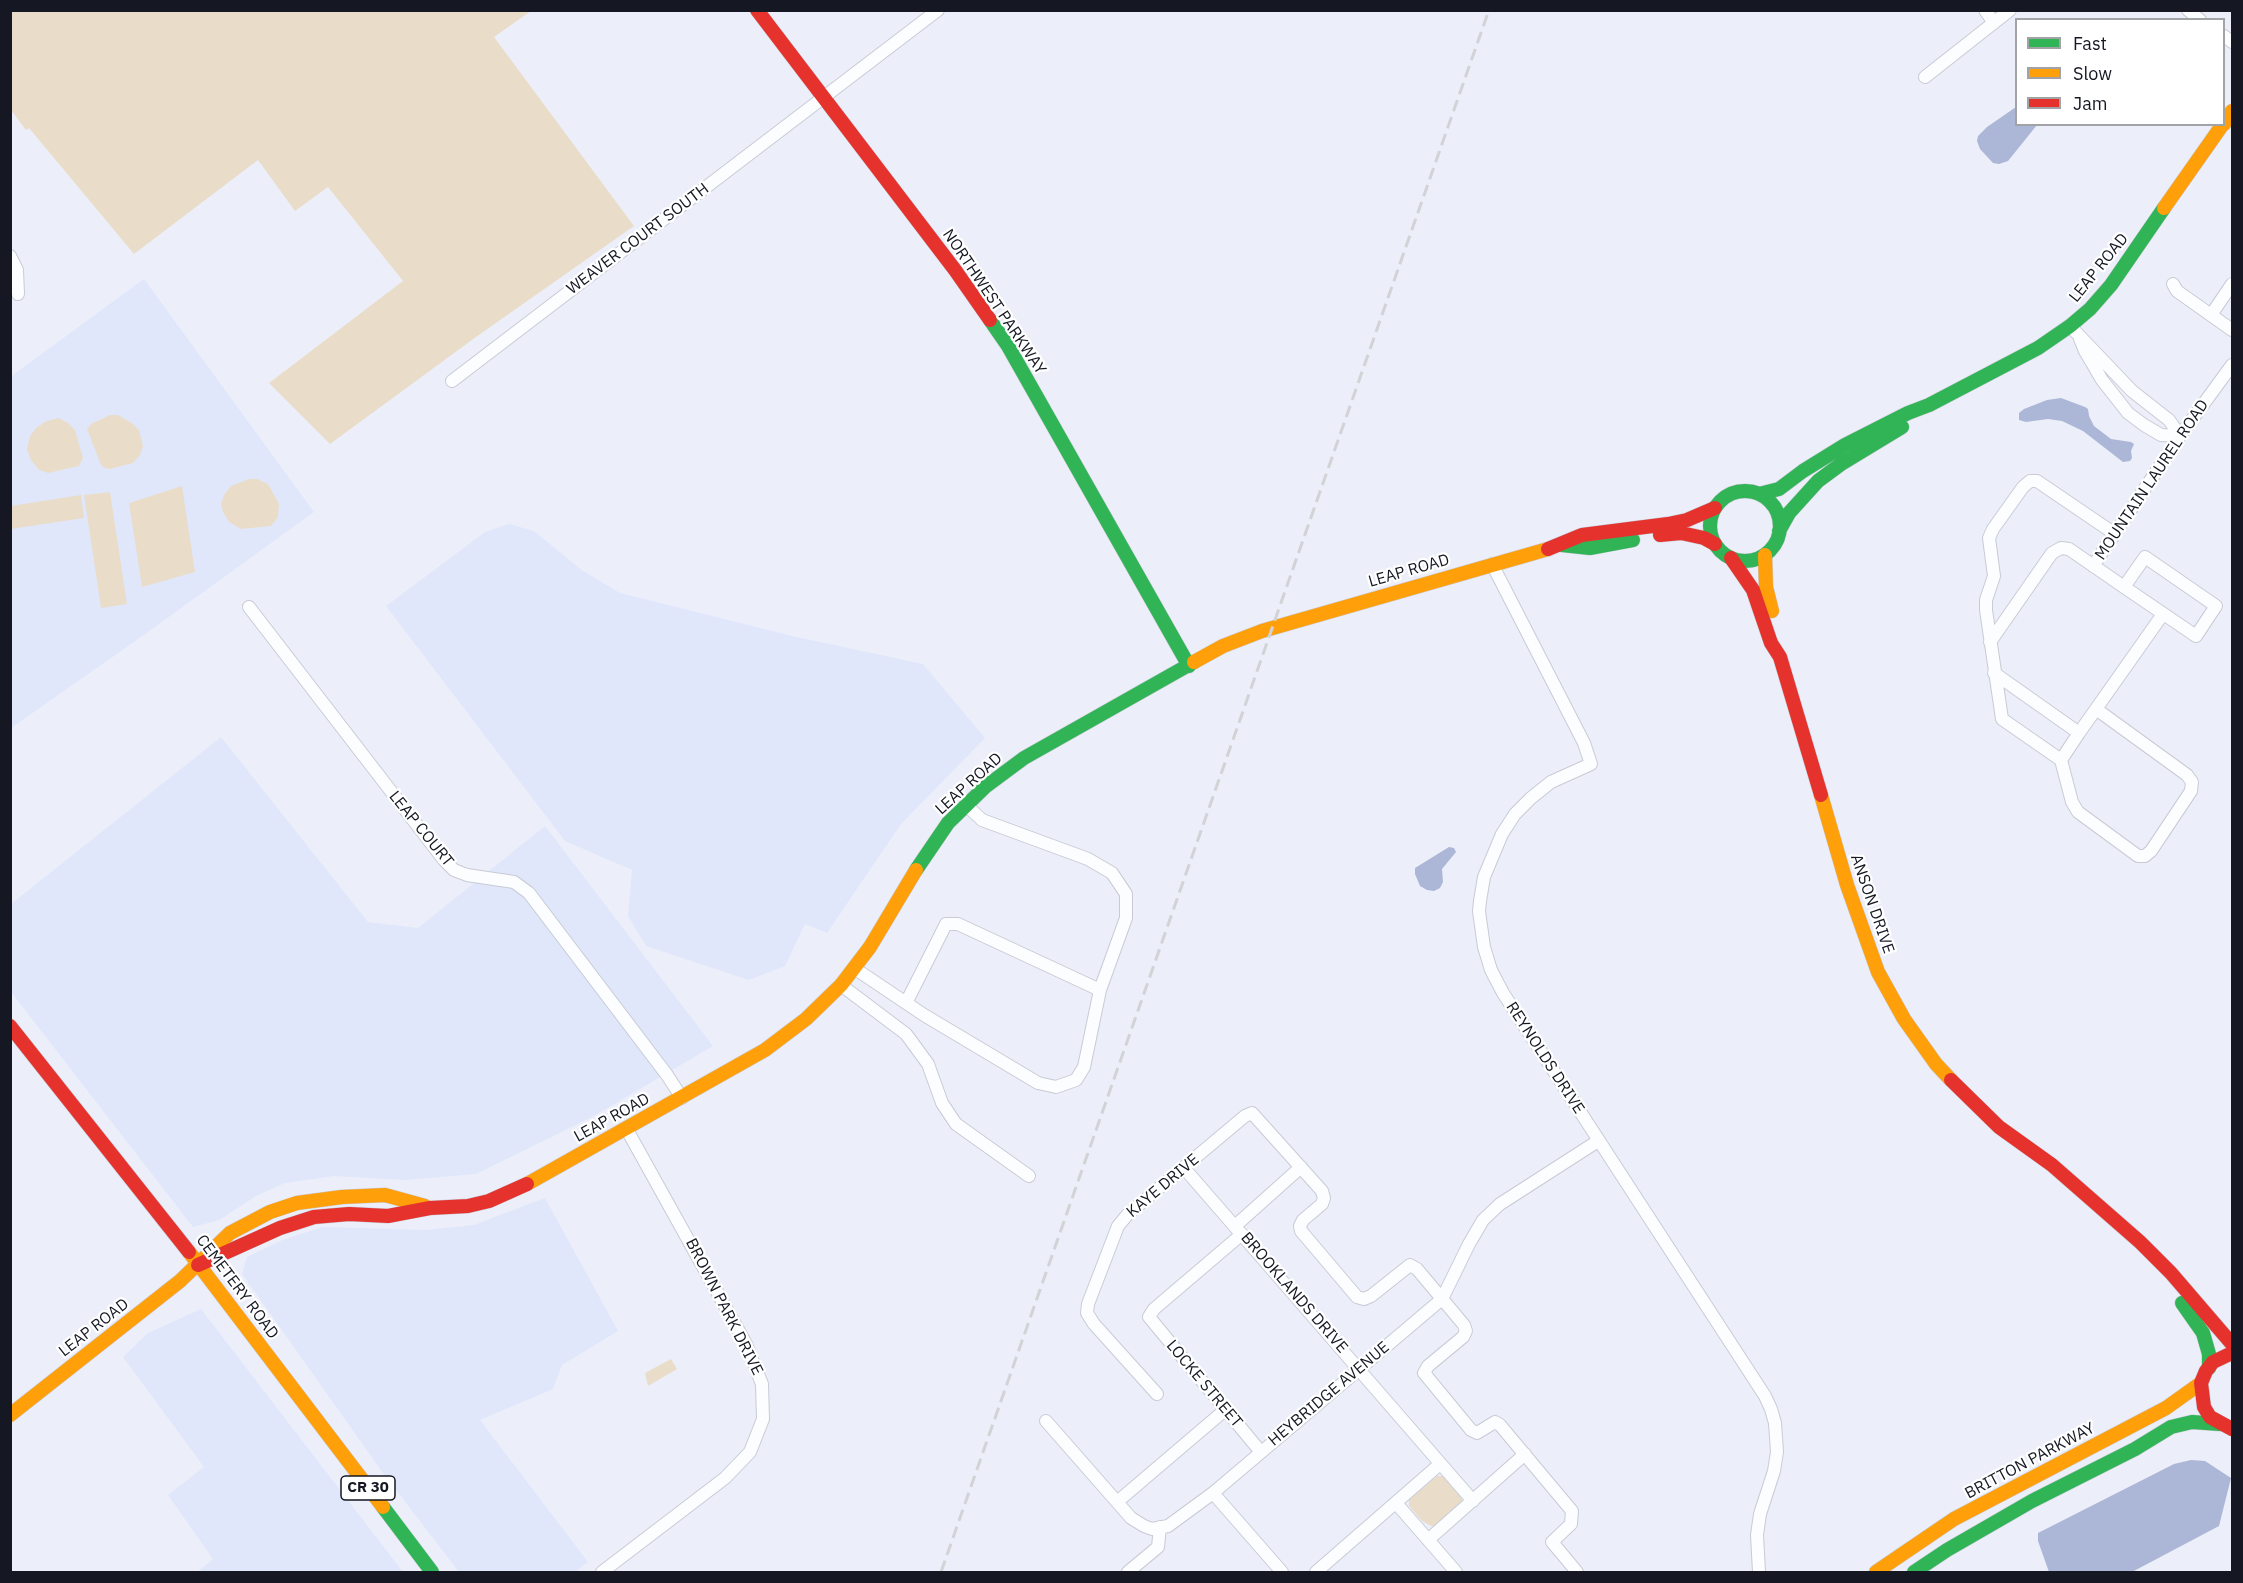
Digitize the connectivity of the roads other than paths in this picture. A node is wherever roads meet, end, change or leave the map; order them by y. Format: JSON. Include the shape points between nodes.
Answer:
{"nodes":[{"id":1,"x":757,"y":10,"type":"edge"},
{"id":2,"x":938,"y":10,"type":"edge"},
{"id":3,"x":1985,"y":10,"type":"edge"},
{"id":4,"x":2010,"y":10,"type":"edge"},
{"id":5,"x":1994,"y":23,"type":"junction"},
{"id":6,"x":1925,"y":76,"type":"dead end"},
{"id":7,"x":824,"y":98,"type":"junction"},
{"id":8,"x":2222,"y":126,"type":"edge"},
{"id":9,"x":10,"y":256,"type":"edge"},
{"id":10,"x":2173,"y":284,"type":"dead end"},
{"id":11,"x":2232,"y":287,"type":"edge"},
{"id":12,"x":18,"y":294,"type":"dead end"},
{"id":13,"x":2211,"y":315,"type":"junction"},
{"id":14,"x":2070,"y":326,"type":"junction"},
{"id":15,"x":2232,"y":330,"type":"edge"},
{"id":16,"x":2080,"y":339,"type":"junction"},
{"id":17,"x":2232,"y":365,"type":"edge"},
{"id":18,"x":452,"y":381,"type":"dead end"},
{"id":19,"x":1929,"y":405,"type":"junction"},
{"id":20,"x":2180,"y":436,"type":"junction"},
{"id":21,"x":1759,"y":494,"type":"junction"},
{"id":22,"x":1715,"y":508,"type":"junction"},
{"id":23,"x":1779,"y":531,"type":"junction"},
{"id":24,"x":2115,"y":534,"type":"junction"},
{"id":25,"x":1715,"y":544,"type":"junction"},
{"id":26,"x":1561,"y":545,"type":"junction"},
{"id":27,"x":1764,"y":555,"type":"junction"},
{"id":28,"x":1731,"y":558,"type":"junction"},
{"id":29,"x":1492,"y":564,"type":"junction"},
{"id":30,"x":2093,"y":566,"type":"junction"},
{"id":31,"x":2124,"y":587,"type":"junction"},
{"id":32,"x":249,"y":607,"type":"dead end"},
{"id":33,"x":2163,"y":614,"type":"junction"},
{"id":34,"x":1990,"y":642,"type":"junction"},
{"id":35,"x":1780,"y":657,"type":"junction"},
{"id":36,"x":1189,"y":666,"type":"junction"},
{"id":37,"x":1994,"y":673,"type":"junction"},
{"id":38,"x":2096,"y":709,"type":"junction"},
{"id":39,"x":2079,"y":733,"type":"junction"},
{"id":40,"x":2061,"y":760,"type":"junction"},
{"id":41,"x":966,"y":805,"type":"junction"},
{"id":42,"x":854,"y":968,"type":"junction"},
{"id":43,"x":841,"y":985,"type":"junction"},
{"id":44,"x":1100,"y":990,"type":"junction"},
{"id":45,"x":906,"y":1002,"type":"junction"},
{"id":46,"x":10,"y":1026,"type":"edge"},
{"id":47,"x":682,"y":1098,"type":"junction"},
{"id":48,"x":1999,"y":1127,"type":"junction"},
{"id":49,"x":626,"y":1128,"type":"junction"},
{"id":50,"x":1598,"y":1141,"type":"junction"},
{"id":51,"x":1301,"y":1167,"type":"junction"},
{"id":52,"x":1184,"y":1168,"type":"junction"},
{"id":53,"x":1029,"y":1176,"type":"dead end"},
{"id":54,"x":430,"y":1208,"type":"junction"},
{"id":55,"x":1239,"y":1230,"type":"junction"},
{"id":56,"x":198,"y":1265,"type":"junction"},
{"id":57,"x":1442,"y":1299,"type":"junction"},
{"id":58,"x":2232,"y":1344,"type":"edge"},
{"id":59,"x":2232,"y":1353,"type":"edge"},
{"id":60,"x":1360,"y":1368,"type":"junction"},
{"id":61,"x":2209,"y":1368,"type":"junction"},
{"id":62,"x":2201,"y":1383,"type":"junction"},
{"id":63,"x":1157,"y":1394,"type":"dead end"},
{"id":64,"x":1225,"y":1410,"type":"junction"},
{"id":65,"x":10,"y":1415,"type":"edge"},
{"id":66,"x":1046,"y":1421,"type":"dead end"},
{"id":67,"x":2226,"y":1426,"type":"edge"},
{"id":68,"x":1260,"y":1452,"type":"junction"},
{"id":69,"x":1525,"y":1454,"type":"junction"},
{"id":70,"x":1440,"y":1464,"type":"junction"},
{"id":71,"x":1213,"y":1493,"type":"junction"},
{"id":72,"x":1473,"y":1501,"type":"junction"},
{"id":73,"x":1118,"y":1502,"type":"junction"},
{"id":74,"x":1396,"y":1503,"type":"junction"},
{"id":75,"x":1160,"y":1527,"type":"junction"},
{"id":76,"x":1428,"y":1540,"type":"junction"},
{"id":77,"x":432,"y":1572,"type":"edge"},
{"id":78,"x":602,"y":1572,"type":"edge"},
{"id":79,"x":1128,"y":1572,"type":"edge"},
{"id":80,"x":1282,"y":1572,"type":"edge"},
{"id":81,"x":1316,"y":1572,"type":"edge"},
{"id":82,"x":1456,"y":1572,"type":"edge"},
{"id":83,"x":1577,"y":1572,"type":"edge"},
{"id":84,"x":1759,"y":1572,"type":"edge"},
{"id":85,"x":1876,"y":1572,"type":"edge"},
{"id":86,"x":1914,"y":1572,"type":"edge"}],
"edges":[{"from":1,"to":7,"type":"street","name":"NORTHWEST PARKWAY"},
{"from":2,"to":7,"type":"street","name":"WEAVER COURT SOUTH"},
{"from":3,"to":5,"type":"street"},
{"from":4,"to":5,"type":"street"},
{"from":5,"to":6,"type":"street"},
{"from":7,"to":18,"type":"street","name":"WEAVER COURT SOUTH"},
{"from":7,"to":36,"type":"street","name":"NORTHWEST PARKWAY","via":[[1008,346]]},
{"from":8,"to":14,"type":"street","name":"LEAP ROAD","via":[[2111,285]]},
{"from":9,"to":12,"type":"street","via":[[17,270]]},
{"from":10,"to":13,"type":"street"},
{"from":11,"to":13,"type":"street"},
{"from":13,"to":15,"type":"street"},
{"from":14,"to":16,"type":"street"},
{"from":14,"to":19,"type":"street","name":"LEAP ROAD","via":[[2037,348]]},
{"from":16,"to":20,"type":"street","via":[[2132,391],[2169,420]]},
{"from":16,"to":20,"type":"street","via":[[2102,380],[2128,413],[2161,435]]},
{"from":17,"to":20,"type":"street","name":"MOUNTAIN LAUREL ROAD"},
{"from":19,"to":21,"type":"street","name":"LEAP ROAD","via":[[1845,445],[1779,489]]},
{"from":19,"to":23,"type":"street","name":"LEAP ROAD","via":[[1914,419],[1818,481],[1789,513]]},
{"from":20,"to":24,"type":"street","name":"MOUNTAIN LAUREL ROAD"},
{"from":21,"to":22,"type":"street","via":[[1735,493]]},
{"from":21,"to":23,"type":"street","via":[[1775,509]]},
{"from":22,"to":25,"type":"street","via":[[1710,526]]},
{"from":22,"to":26,"type":"street","name":"LEAP ROAD","via":[[1687,520],[1582,535]]},
{"from":23,"to":27,"type":"street","via":[[1772,549]]},
{"from":24,"to":30,"type":"street","name":"MOUNTAIN LAUREL ROAD"},
{"from":24,"to":34,"type":"street","via":[[2037,481],[2023,487],[1989,538],[1994,569],[1993,585],[1986,600]]},
{"from":25,"to":26,"type":"street","name":"LEAP ROAD","via":[[1681,533],[1590,548]]},
{"from":25,"to":28,"type":"street"},
{"from":26,"to":29,"type":"street","name":"LEAP ROAD"},
{"from":27,"to":28,"type":"street","via":[[1748,561]]},
{"from":27,"to":35,"type":"street","name":"ANSON DRIVE"},
{"from":28,"to":35,"type":"street","name":"ANSON DRIVE","via":[[1753,590],[1771,643]]},
{"from":29,"to":36,"type":"street","name":"LEAP ROAD","via":[[1244,637]]},
{"from":29,"to":50,"type":"street","name":"REYNOLDS DRIVE","via":[[1584,743],[1591,764],[1543,788],[1515,814],[1502,834],[1484,877],[1480,901],[1484,947],[1503,993]]},
{"from":30,"to":31,"type":"street"},
{"from":30,"to":34,"type":"street","via":[[2068,549],[2052,553]]},
{"from":31,"to":33,"type":"street"},
{"from":31,"to":33,"type":"street","via":[[2145,557],[2216,606],[2196,636]]},
{"from":32,"to":47,"type":"street","name":"LEAP COURT","via":[[444,860],[454,870],[514,882],[529,893]]},
{"from":33,"to":38,"type":"street"},
{"from":34,"to":37,"type":"street"},
{"from":35,"to":48,"type":"street","name":"ANSON DRIVE","via":[[1847,885],[1878,972],[1904,1019],[1936,1064]]},
{"from":36,"to":41,"type":"street","name":"LEAP ROAD","via":[[1024,758]]},
{"from":37,"to":39,"type":"street"},
{"from":37,"to":40,"type":"street","via":[[2002,718]]},
{"from":38,"to":39,"type":"street"},
{"from":38,"to":40,"type":"street","via":[[2192,782],[2191,791],[2151,851],[2138,856],[2078,812]]},
{"from":39,"to":40,"type":"street"},
{"from":41,"to":42,"type":"street","name":"LEAP ROAD","via":[[930,847]]},
{"from":41,"to":44,"type":"street","via":[[982,820],[1088,859],[1112,873],[1126,894],[1126,918]]},
{"from":42,"to":43,"type":"street","name":"LEAP ROAD"},
{"from":42,"to":45,"type":"street"},
{"from":43,"to":47,"type":"street","name":"LEAP ROAD","via":[[772,1045]]},
{"from":43,"to":53,"type":"street","via":[[906,1034],[928,1064],[942,1103],[956,1124]]},
{"from":44,"to":45,"type":"street","via":[[958,924],[946,924]]},
{"from":44,"to":45,"type":"street","via":[[1084,1067],[1076,1080],[1056,1087],[1028,1078]]},
{"from":46,"to":56,"type":"street","name":"CEMETERY ROAD","number":"CR 30"},
{"from":47,"to":49,"type":"street","name":"LEAP ROAD"},
{"from":48,"to":58,"type":"street","name":"ANSON DRIVE","via":[[2052,1165],[2140,1242]]},
{"from":48,"to":61,"type":"street","name":"ANSON DRIVE","via":[[2044,1174],[2125,1243],[2190,1312],[2203,1333]]},
{"from":49,"to":54,"type":"street","name":"LEAP ROAD","via":[[489,1201]]},
{"from":49,"to":78,"type":"street","name":"BROWN PARK DRIVE","via":[[746,1344],[762,1384],[763,1419],[750,1452],[725,1478]]},
{"from":50,"to":57,"type":"street","name":"HEYBRIDGE AVENUE","via":[[1500,1204],[1483,1220]]},
{"from":50,"to":84,"type":"street","name":"REYNOLDS DRIVE","via":[[1771,1409],[1778,1452],[1760,1514]]},
{"from":51,"to":52,"type":"street","name":"KAYE DRIVE","via":[[1252,1113]]},
{"from":51,"to":55,"type":"street"},
{"from":51,"to":57,"type":"street","via":[[1324,1198],[1303,1220],[1301,1231],[1356,1297],[1371,1296],[1410,1265]]},
{"from":52,"to":55,"type":"street","name":"BROOKLANDS DRIVE"},
{"from":52,"to":63,"type":"street","name":"KAYE DRIVE","via":[[1118,1226],[1088,1304],[1087,1313],[1094,1324]]},
{"from":54,"to":56,"type":"street","name":"LEAP ROAD","via":[[388,1216],[314,1217]]},
{"from":54,"to":56,"type":"street","name":"LEAP ROAD","via":[[385,1195],[297,1203],[230,1233]]},
{"from":55,"to":60,"type":"street","name":"BROOKLANDS DRIVE"},
{"from":55,"to":64,"type":"street","name":"LOCKE STREET","via":[[1149,1317]]},
{"from":56,"to":65,"type":"street","name":"LEAP ROAD"},
{"from":56,"to":77,"type":"street","name":"CEMETERY ROAD","number":"CR 30"},
{"from":57,"to":60,"type":"street","name":"HEYBRIDGE AVENUE"},
{"from":57,"to":69,"type":"street","via":[[1466,1331],[1425,1373],[1471,1430],[1477,1433],[1495,1422]]},
{"from":59,"to":61,"type":"street"},
{"from":60,"to":68,"type":"street","name":"HEYBRIDGE AVENUE"},
{"from":60,"to":70,"type":"street","name":"BROOKLANDS DRIVE"},
{"from":61,"to":62,"type":"street"},
{"from":62,"to":67,"type":"street","via":[[2204,1407],[2210,1417]]},
{"from":62,"to":85,"type":"street","name":"BRITTON PARKWAY","via":[[2166,1408],[1954,1519]]},
{"from":64,"to":68,"type":"street","name":"LOCKE STREET"},
{"from":64,"to":73,"type":"street"},
{"from":66,"to":73,"type":"street"},
{"from":67,"to":86,"type":"street","via":[[2192,1422],[2171,1427],[2032,1501]]},
{"from":68,"to":71,"type":"street","name":"HEYBRIDGE AVENUE"},
{"from":69,"to":72,"type":"street"},
{"from":69,"to":83,"type":"street","via":[[1572,1511],[1571,1524],[1552,1542]]},
{"from":70,"to":72,"type":"street","name":"BROOKLANDS DRIVE"},
{"from":70,"to":74,"type":"street"},
{"from":71,"to":75,"type":"street","name":"HEYBRIDGE AVENUE","via":[[1174,1522]]},
{"from":71,"to":80,"type":"street"},
{"from":72,"to":76,"type":"street"},
{"from":73,"to":75,"type":"street","via":[[1143,1526]]},
{"from":74,"to":76,"type":"street"},
{"from":74,"to":81,"type":"street"},
{"from":75,"to":79,"type":"street","via":[[1158,1547]]},
{"from":76,"to":82,"type":"street"}]}
